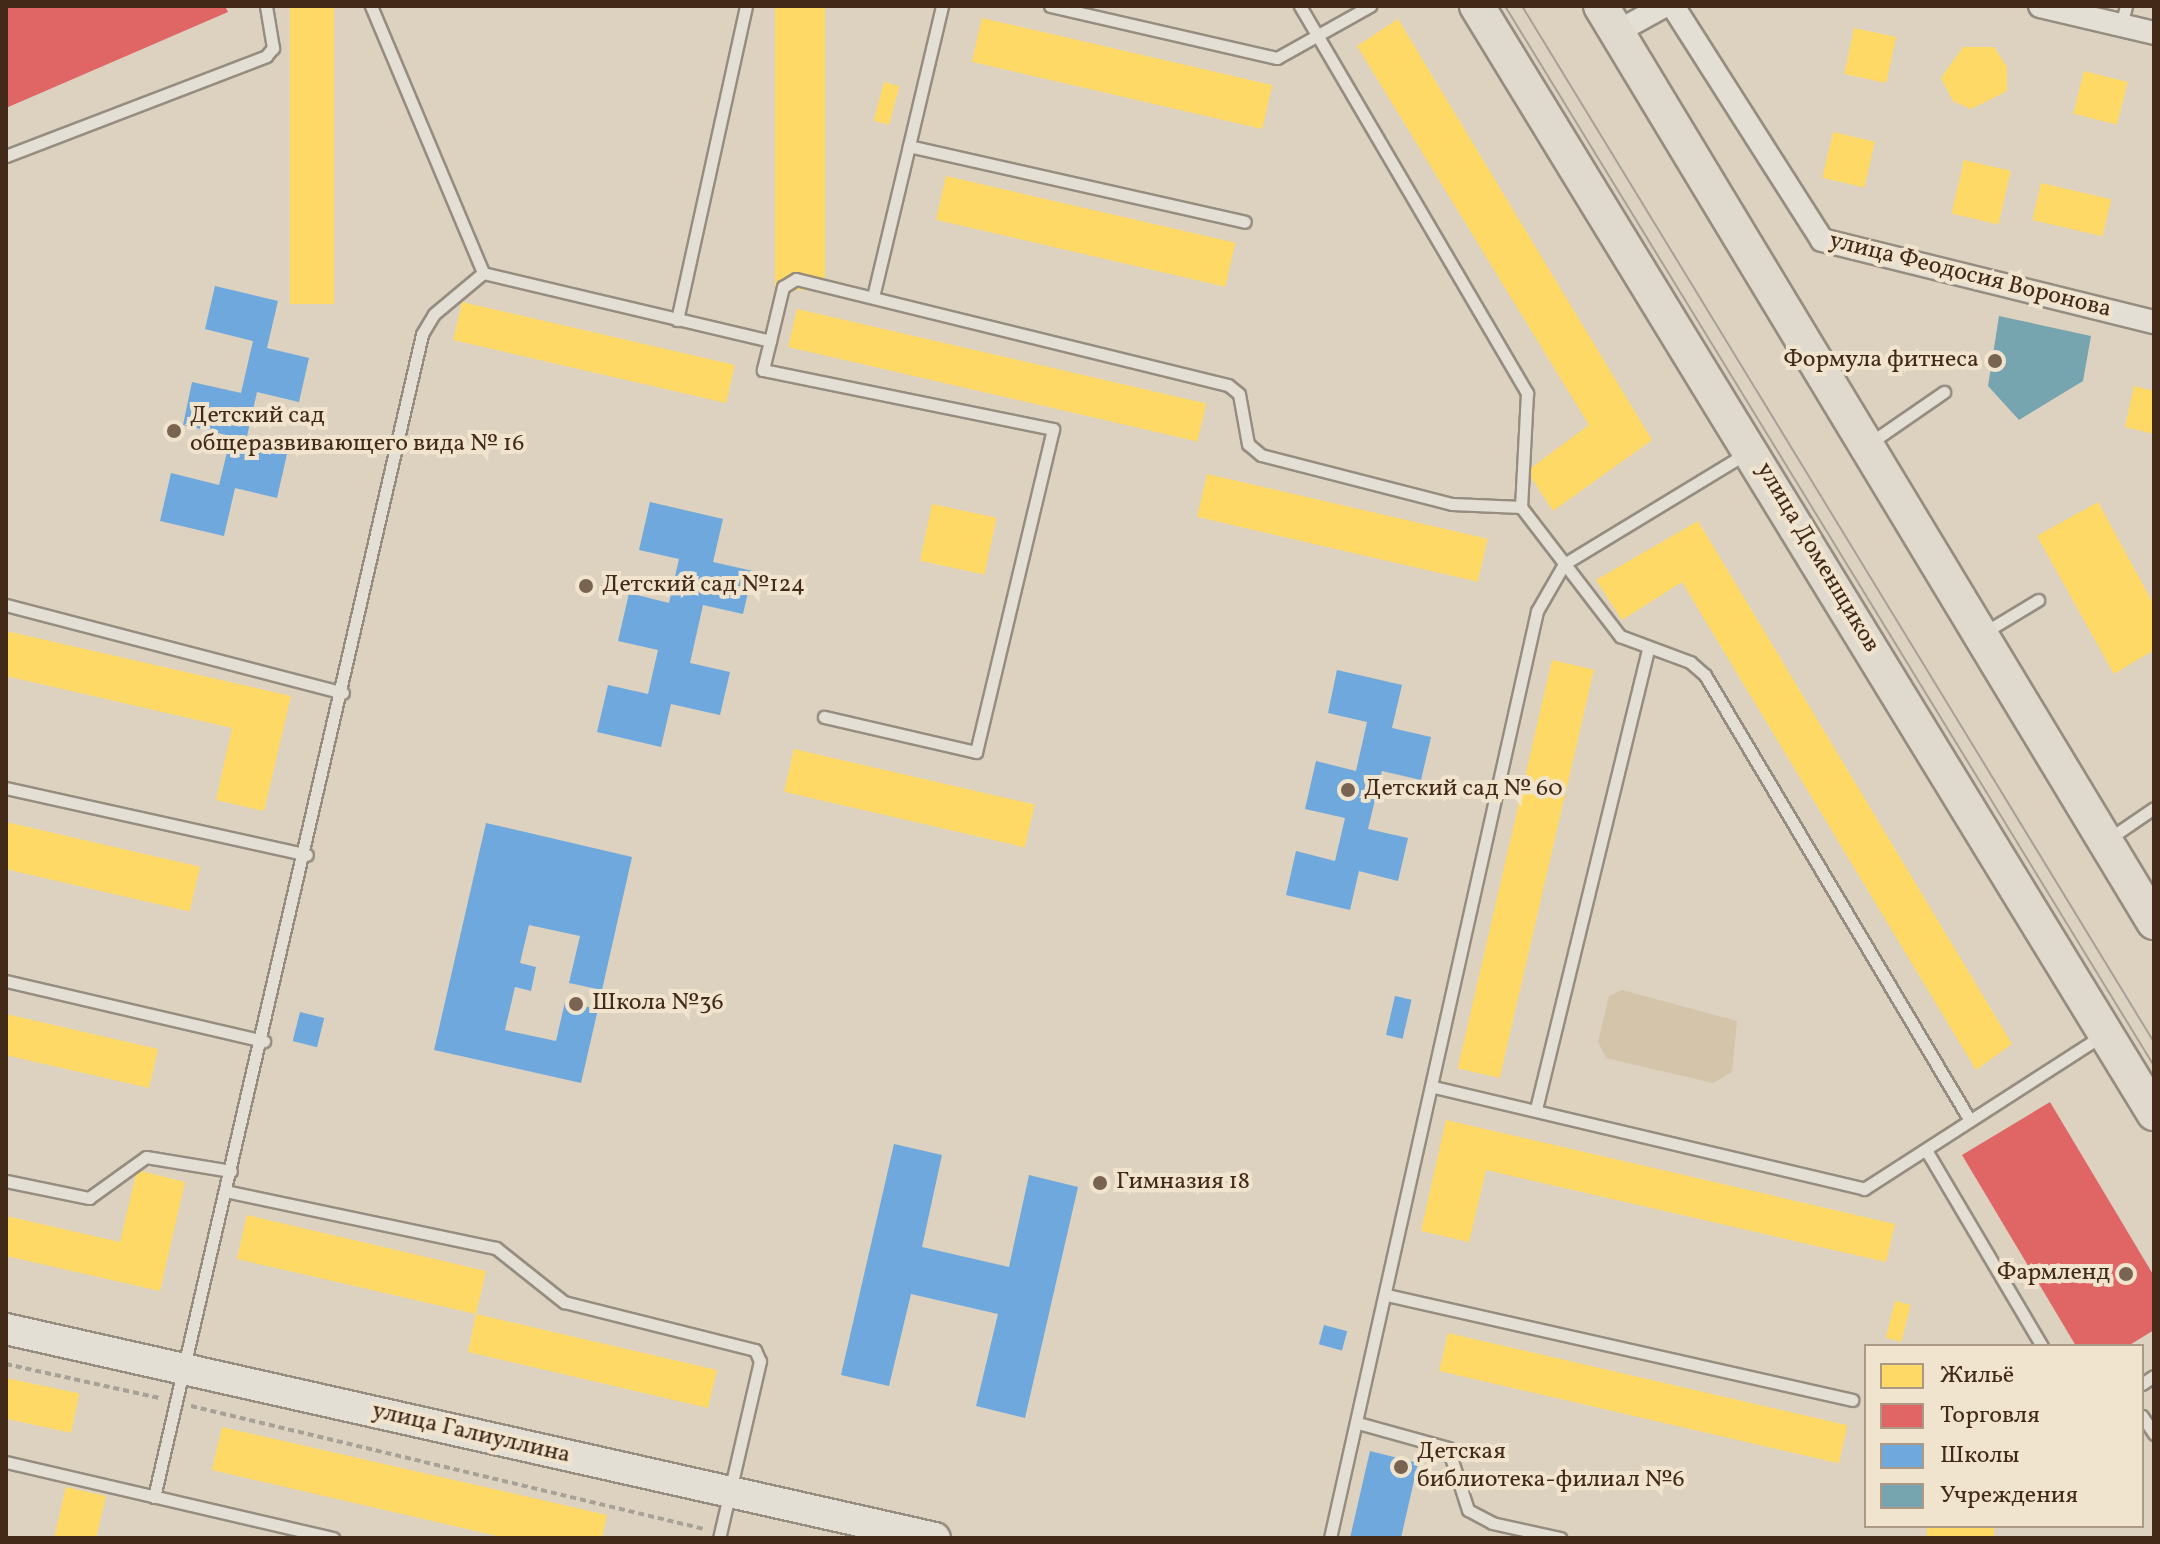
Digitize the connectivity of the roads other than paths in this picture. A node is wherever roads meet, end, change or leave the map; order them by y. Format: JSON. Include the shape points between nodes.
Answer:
{"nodes":[{"id":1,"x":266,"y":6,"type":"edge"},
{"id":2,"x":371,"y":6,"type":"edge"},
{"id":3,"x":746,"y":6,"type":"edge"},
{"id":4,"x":942,"y":6,"type":"edge"},
{"id":5,"x":1050,"y":6,"type":"edge"},
{"id":6,"x":1300,"y":6,"type":"edge"},
{"id":7,"x":1370,"y":6,"type":"edge"},
{"id":8,"x":1477,"y":6,"type":"edge"},
{"id":9,"x":1664,"y":6,"type":"edge"},
{"id":10,"x":1673,"y":6,"type":"edge"},
{"id":11,"x":2040,"y":6,"type":"edge"},
{"id":12,"x":2123,"y":15,"type":"edge"},
{"id":13,"x":1609,"y":19,"type":"edge"},
{"id":14,"x":2154,"y":33,"type":"edge"},
{"id":15,"x":1319,"y":37,"type":"junction"},
{"id":16,"x":909,"y":146,"type":"junction"},
{"id":17,"x":6,"y":156,"type":"edge"},
{"id":18,"x":1245,"y":222,"type":"dead end"},
{"id":19,"x":483,"y":273,"type":"junction"},
{"id":20,"x":873,"y":297,"type":"junction"},
{"id":21,"x":677,"y":320,"type":"junction"},
{"id":22,"x":2154,"y":322,"type":"edge"},
{"id":23,"x":770,"y":341,"type":"junction"},
{"id":24,"x":1944,"y":392,"type":"dead end"},
{"id":25,"x":1866,"y":446,"type":"junction"},
{"id":26,"x":1751,"y":450,"type":"junction"},
{"id":27,"x":1521,"y":507,"type":"junction"},
{"id":28,"x":1564,"y":564,"type":"junction"},
{"id":29,"x":2038,"y":600,"type":"dead end"},
{"id":30,"x":6,"y":605,"type":"edge"},
{"id":31,"x":1981,"y":634,"type":"junction"},
{"id":32,"x":1648,"y":650,"type":"junction"},
{"id":33,"x":343,"y":693,"type":"junction"},
{"id":34,"x":824,"y":717,"type":"dead end"},
{"id":35,"x":6,"y":788,"type":"edge"},
{"id":36,"x":2154,"y":808,"type":"edge"},
{"id":37,"x":2105,"y":842,"type":"junction"},
{"id":38,"x":307,"y":855,"type":"junction"},
{"id":39,"x":2154,"y":922,"type":"edge"},
{"id":40,"x":6,"y":981,"type":"edge"},
{"id":41,"x":2105,"y":1033,"type":"junction"},
{"id":42,"x":264,"y":1041,"type":"junction"},
{"id":43,"x":1434,"y":1087,"type":"junction"},
{"id":44,"x":1536,"y":1109,"type":"junction"},
{"id":45,"x":2154,"y":1113,"type":"edge"},
{"id":46,"x":1968,"y":1117,"type":"junction"},
{"id":47,"x":1926,"y":1150,"type":"junction"},
{"id":48,"x":231,"y":1171,"type":"junction"},
{"id":49,"x":6,"y":1181,"type":"edge"},
{"id":50,"x":225,"y":1191,"type":"junction"},
{"id":51,"x":1387,"y":1295,"type":"junction"},
{"id":52,"x":6,"y":1329,"type":"edge"},
{"id":53,"x":2041,"y":1344,"type":"edge"},
{"id":54,"x":188,"y":1370,"type":"junction"},
{"id":55,"x":1852,"y":1400,"type":"dead end"},
{"id":56,"x":1358,"y":1423,"type":"junction"},
{"id":57,"x":6,"y":1462,"type":"edge"},
{"id":58,"x":728,"y":1492,"type":"junction"},
{"id":59,"x":154,"y":1497,"type":"junction"},
{"id":60,"x":719,"y":1535,"type":"edge"},
{"id":61,"x":333,"y":1538,"type":"edge"},
{"id":62,"x":935,"y":1538,"type":"edge"},
{"id":63,"x":1330,"y":1538,"type":"edge"},
{"id":64,"x":1560,"y":1538,"type":"edge"}],
"edges":[{"from":1,"to":17,"type":"lane","via":[[273,48],[266,56]]},
{"from":2,"to":19,"type":"lane"},
{"from":3,"to":21,"type":"lane"},
{"from":4,"to":16,"type":"lane"},
{"from":5,"to":15,"type":"lane","via":[[1277,58]]},
{"from":6,"to":15,"type":"lane"},
{"from":7,"to":15,"type":"lane"},
{"from":8,"to":26,"type":"main road","name":"улица Доменщиков"},
{"from":9,"to":13,"type":"street"},
{"from":10,"to":22,"type":"street","name":"улица Феодосия Воронова","via":[[1822,240]]},
{"from":11,"to":12,"type":"street"},
{"from":12,"to":14,"type":"street"},
{"from":13,"to":25,"type":"main road"},
{"from":15,"to":27,"type":"lane","via":[[1527,393]]},
{"from":16,"to":18,"type":"lane"},
{"from":16,"to":20,"type":"lane"},
{"from":19,"to":21,"type":"lane"},
{"from":19,"to":33,"type":"lane","via":[[425,326]]},
{"from":20,"to":23,"type":"lane","via":[[788,280]]},
{"from":20,"to":27,"type":"lane","via":[[1228,385],[1239,394],[1248,444],[1261,455],[1452,504]]},
{"from":21,"to":23,"type":"lane"},
{"from":23,"to":34,"type":"lane","via":[[763,370],[1053,429],[976,752]]},
{"from":24,"to":25,"type":"lane"},
{"from":25,"to":31,"type":"main road"},
{"from":26,"to":28,"type":"lane"},
{"from":26,"to":41,"type":"main road","name":"улица Доменщиков"},
{"from":27,"to":28,"type":"lane"},
{"from":28,"to":32,"type":"lane","via":[[1620,636]]},
{"from":28,"to":43,"type":"lane","via":[[1537,611]]},
{"from":29,"to":31,"type":"lane"},
{"from":30,"to":33,"type":"lane"},
{"from":31,"to":37,"type":"main road"},
{"from":32,"to":44,"type":"lane"},
{"from":32,"to":46,"type":"lane","via":[[1690,662],[1705,675]]},
{"from":33,"to":38,"type":"lane"},
{"from":35,"to":38,"type":"lane"},
{"from":36,"to":37,"type":"lane"},
{"from":37,"to":39,"type":"main road"},
{"from":38,"to":42,"type":"lane"},
{"from":40,"to":42,"type":"lane"},
{"from":41,"to":45,"type":"main road","name":"улица Доменщиков"},
{"from":41,"to":46,"type":"lane"},
{"from":42,"to":48,"type":"lane"},
{"from":43,"to":44,"type":"lane"},
{"from":43,"to":51,"type":"lane"},
{"from":44,"to":47,"type":"lane","via":[[1857,1188],[1878,1184]]},
{"from":46,"to":47,"type":"lane"},
{"from":47,"to":53,"type":"lane"},
{"from":48,"to":49,"type":"lane","via":[[146,1157],[89,1198]]},
{"from":48,"to":50,"type":"lane"},
{"from":50,"to":54,"type":"lane"},
{"from":50,"to":58,"type":"lane","via":[[496,1248],[564,1302],[755,1350],[760,1361]]},
{"from":51,"to":55,"type":"lane"},
{"from":51,"to":56,"type":"lane"},
{"from":52,"to":54,"type":"street","name":"улица Галиуллина"},
{"from":54,"to":58,"type":"street","name":"улица Галиуллина"},
{"from":54,"to":59,"type":"lane"},
{"from":56,"to":63,"type":"lane"},
{"from":56,"to":64,"type":"lane","via":[[1448,1448],[1468,1510],[1492,1523]]},
{"from":57,"to":59,"type":"lane"},
{"from":58,"to":60,"type":"lane"},
{"from":58,"to":62,"type":"street","name":"улица Галиуллина"},
{"from":59,"to":61,"type":"lane"}]}
